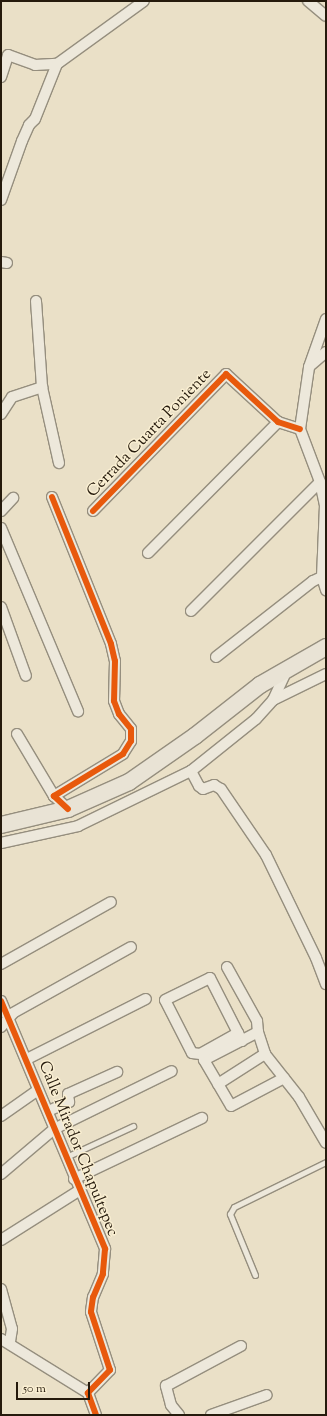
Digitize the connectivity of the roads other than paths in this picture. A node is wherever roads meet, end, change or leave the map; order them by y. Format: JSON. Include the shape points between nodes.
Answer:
{"nodes":[{"id":1,"x":144,"y":1,"type":"edge"},
{"id":2,"x":308,"y":1,"type":"edge"},
{"id":3,"x":326,"y":16,"type":"edge"},
{"id":4,"x":57,"y":64,"type":"junction"},
{"id":5,"x":1,"y":77,"type":"edge"},
{"id":6,"x":1,"y":200,"type":"edge"},
{"id":7,"x":36,"y":301,"type":"dead end"},
{"id":8,"x":326,"y":319,"type":"edge"},
{"id":9,"x":326,"y":352,"type":"edge"},
{"id":10,"x":309,"y":367,"type":"junction"},
{"id":11,"x":42,"y":387,"type":"junction"},
{"id":12,"x":1,"y":414,"type":"edge"},
{"id":13,"x":278,"y":422,"type":"junction"},
{"id":14,"x":300,"y":429,"type":"junction"},
{"id":15,"x":59,"y":463,"type":"dead end"},
{"id":16,"x":320,"y":482,"type":"junction"},
{"id":17,"x":52,"y":497,"type":"dead end"},
{"id":18,"x":13,"y":498,"type":"dead end"},
{"id":19,"x":1,"y":510,"type":"edge"},
{"id":20,"x":93,"y":512,"type":"dead end"},
{"id":21,"x":1,"y":528,"type":"edge"},
{"id":22,"x":148,"y":553,"type":"dead end"},
{"id":23,"x":322,"y":577,"type":"junction"},
{"id":24,"x":326,"y":590,"type":"edge"},
{"id":25,"x":1,"y":607,"type":"edge"},
{"id":26,"x":191,"y":611,"type":"dead end"},
{"id":27,"x":326,"y":647,"type":"edge"},
{"id":28,"x":216,"y":657,"type":"dead end"},
{"id":29,"x":288,"y":667,"type":"junction"},
{"id":30,"x":326,"y":674,"type":"edge"},
{"id":31,"x":26,"y":676,"type":"dead end"},
{"id":32,"x":273,"y":700,"type":"junction"},
{"id":33,"x":78,"y":711,"type":"dead end"},
{"id":34,"x":17,"y":734,"type":"dead end"},
{"id":35,"x":191,"y":771,"type":"junction"},
{"id":36,"x":54,"y":796,"type":"junction"},
{"id":37,"x":68,"y":809,"type":"junction"},
{"id":38,"x":1,"y":825,"type":"edge"},
{"id":39,"x":1,"y":844,"type":"edge"},
{"id":40,"x":111,"y":902,"type":"dead end"},
{"id":41,"x":131,"y":947,"type":"dead end"},
{"id":42,"x":1,"y":964,"type":"edge"},
{"id":43,"x":227,"y":967,"type":"dead end"},
{"id":44,"x":326,"y":984,"type":"edge"},
{"id":45,"x":146,"y":999,"type":"dead end"},
{"id":46,"x":1,"y":1002,"type":"edge"},
{"id":47,"x":4,"y":1022,"type":"edge"},
{"id":48,"x":258,"y":1032,"type":"junction"},
{"id":49,"x":240,"y":1037,"type":"junction"},
{"id":50,"x":265,"y":1054,"type":"junction"},
{"id":51,"x":27,"y":1059,"type":"junction"},
{"id":52,"x":172,"y":1071,"type":"dead end"},
{"id":53,"x":117,"y":1072,"type":"dead end"},
{"id":54,"x":284,"y":1078,"type":"junction"},
{"id":55,"x":218,"y":1084,"type":"junction"},
{"id":56,"x":38,"y":1090,"type":"junction"},
{"id":57,"x":48,"y":1111,"type":"junction"},
{"id":58,"x":1,"y":1116,"type":"edge"},
{"id":59,"x":202,"y":1118,"type":"dead end"},
{"id":60,"x":133,"y":1126,"type":"dead end"},
{"id":61,"x":54,"y":1129,"type":"junction"},
{"id":62,"x":326,"y":1143,"type":"edge"},
{"id":63,"x":66,"y":1158,"type":"junction"},
{"id":64,"x":326,"y":1162,"type":"edge"},
{"id":65,"x":1,"y":1174,"type":"edge"},
{"id":66,"x":74,"y":1179,"type":"junction"},
{"id":67,"x":80,"y":1190,"type":"junction"},
{"id":68,"x":1,"y":1240,"type":"edge"},
{"id":69,"x":255,"y":1276,"type":"dead end"},
{"id":70,"x":1,"y":1289,"type":"edge"},
{"id":71,"x":5,"y":1340,"type":"edge"},
{"id":72,"x":242,"y":1346,"type":"dead end"},
{"id":73,"x":88,"y":1393,"type":"junction"},
{"id":74,"x":267,"y":1395,"type":"dead end"},
{"id":75,"x":96,"y":1415,"type":"edge"},
{"id":76,"x":178,"y":1415,"type":"edge"},
{"id":77,"x":211,"y":1415,"type":"edge"}],
"edges":[{"from":1,"to":4,"type":"street"},
{"from":2,"to":3,"type":"street"},
{"from":4,"to":5,"type":"street","via":[[35,65],[8,55]]},
{"from":4,"to":6,"type":"street","via":[[35,119],[29,125],[22,141]]},
{"from":7,"to":11,"type":"street"},
{"from":8,"to":10,"type":"street"},
{"from":9,"to":10,"type":"street"},
{"from":10,"to":14,"type":"street"},
{"from":11,"to":12,"type":"street","via":[[12,397]]},
{"from":11,"to":15,"type":"street"},
{"from":13,"to":14,"type":"street"},
{"from":13,"to":20,"type":"street","name":"Cerrada Cuarta Poniente","via":[[226,374]]},
{"from":13,"to":22,"type":"street"},
{"from":14,"to":16,"type":"street"},
{"from":16,"to":23,"type":"street","via":[[325,506]]},
{"from":16,"to":26,"type":"street"},
{"from":17,"to":36,"type":"street","via":[[112,644],[115,661],[114,701],[119,714],[131,729],[132,741],[123,754]]},
{"from":18,"to":19,"type":"street"},
{"from":21,"to":33,"type":"street"},
{"from":23,"to":24,"type":"street"},
{"from":23,"to":28,"type":"street","via":[[313,581]]},
{"from":25,"to":31,"type":"street"},
{"from":27,"to":29,"type":"main road"},
{"from":29,"to":32,"type":"street"},
{"from":29,"to":37,"type":"main road","via":[[129,782]]},
{"from":30,"to":32,"type":"street"},
{"from":32,"to":35,"type":"street","via":[[256,719]]},
{"from":34,"to":36,"type":"street"},
{"from":35,"to":39,"type":"street","via":[[78,826]]},
{"from":35,"to":44,"type":"street","via":[[203,789],[214,785],[221,789],[266,855]]},
{"from":36,"to":37,"type":"street"},
{"from":37,"to":38,"type":"main road"},
{"from":40,"to":42,"type":"street"},
{"from":41,"to":47,"type":"street","via":[[13,1013]]},
{"from":43,"to":48,"type":"street","via":[[257,1020]]},
{"from":45,"to":51,"type":"street"},
{"from":46,"to":47,"type":"street","name":"Calle Mirador Chapultepec"},
{"from":47,"to":51,"type":"street","name":"Calle Mirador Chapultepec"},
{"from":48,"to":49,"type":"street"},
{"from":48,"to":50,"type":"street"},
{"from":49,"to":49,"type":"street","via":[[210,978],[165,1000],[192,1053],[200,1054]]},
{"from":49,"to":55,"type":"street","via":[[204,1060]]},
{"from":50,"to":54,"type":"street"},
{"from":50,"to":55,"type":"street"},
{"from":51,"to":56,"type":"street","name":"Calle Mirador Chapultepec"},
{"from":52,"to":61,"type":"street"},
{"from":53,"to":57,"type":"street","via":[[68,1094],[69,1102]]},
{"from":54,"to":55,"type":"street","via":[[231,1106]]},
{"from":54,"to":62,"type":"street","via":[[299,1097]]},
{"from":56,"to":57,"type":"street","name":"Calle Mirador Chapultepec"},
{"from":56,"to":58,"type":"street"},
{"from":57,"to":61,"type":"street","name":"Calle Mirador Chapultepec"},
{"from":59,"to":66,"type":"street"},
{"from":60,"to":63,"type":"lane"},
{"from":61,"to":63,"type":"street","name":"Calle Mirador Chapultepec"},
{"from":61,"to":65,"type":"street"},
{"from":63,"to":66,"type":"street","name":"Calle Mirador Chapultepec"},
{"from":64,"to":69,"type":"lane","via":[[234,1207],[230,1214]]},
{"from":66,"to":67,"type":"street","name":"Calle Mirador Chapultepec"},
{"from":67,"to":68,"type":"street"},
{"from":67,"to":73,"type":"street","name":"Calle Mirador Chapultepec","via":[[105,1249],[106,1261],[93,1297],[91,1312],[110,1370]]},
{"from":70,"to":71,"type":"street","via":[[12,1329]]},
{"from":71,"to":73,"type":"street"},
{"from":72,"to":76,"type":"street","via":[[166,1386],[171,1405]]},
{"from":73,"to":75,"type":"street"},
{"from":74,"to":77,"type":"street"}]}
